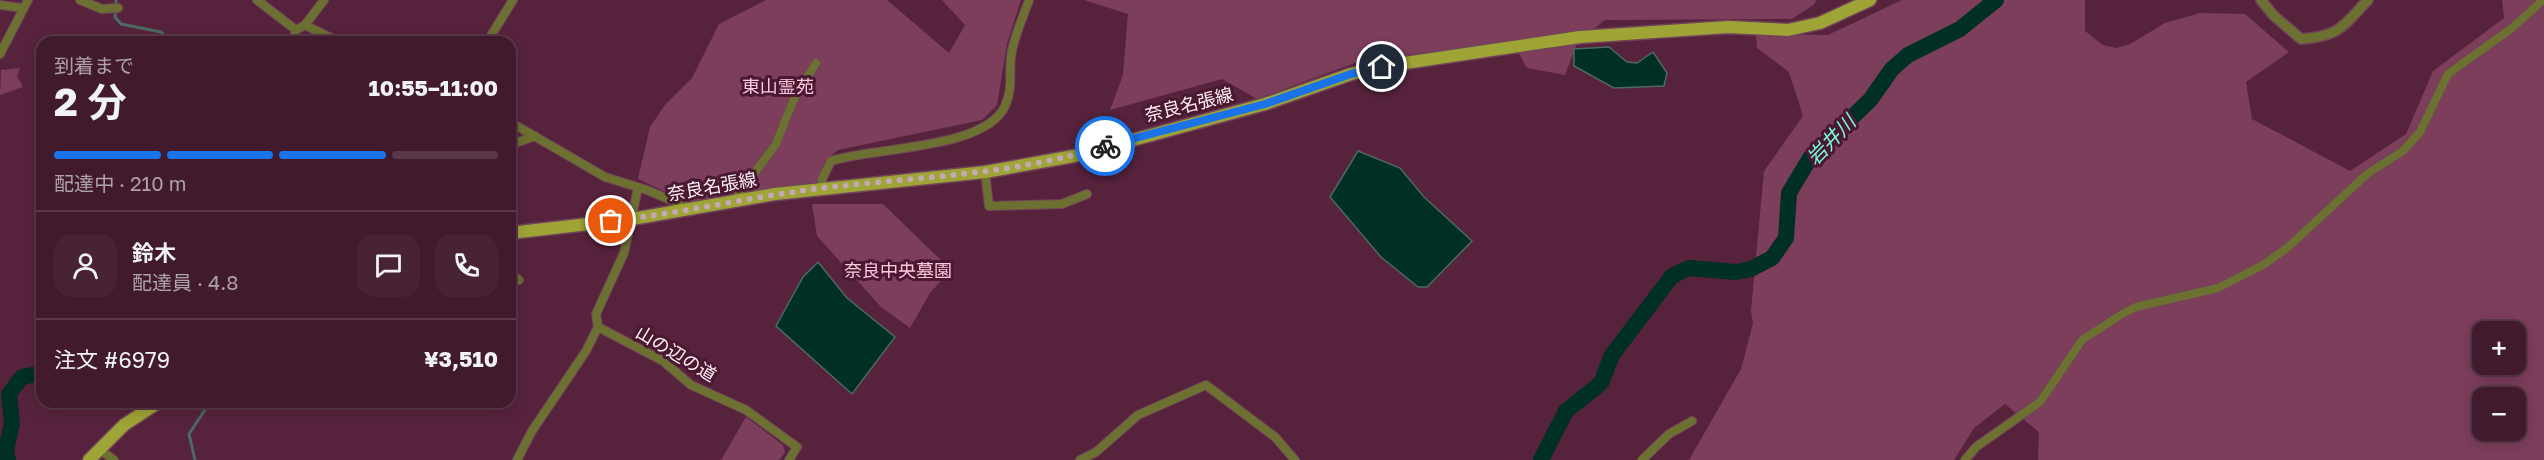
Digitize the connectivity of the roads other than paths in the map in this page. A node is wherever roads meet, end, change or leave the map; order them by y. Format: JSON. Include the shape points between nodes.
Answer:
{"nodes":[{"id":1,"x":28,"y":0,"type":"edge"},
{"id":2,"x":80,"y":0,"type":"edge"},
{"id":3,"x":257,"y":0,"type":"edge"},
{"id":4,"x":324,"y":0,"type":"edge"},
{"id":5,"x":513,"y":0,"type":"edge"},
{"id":6,"x":1029,"y":0,"type":"edge"},
{"id":7,"x":1870,"y":0,"type":"edge"},
{"id":8,"x":2261,"y":0,"type":"edge"},
{"id":9,"x":2368,"y":0,"type":"edge"},
{"id":10,"x":2543,"y":0,"type":"edge"},
{"id":11,"x":0,"y":5,"type":"edge"},
{"id":12,"x":22,"y":8,"type":"junction"},
{"id":13,"x":118,"y":9,"type":"dead end"},
{"id":14,"x":305,"y":26,"type":"junction"},
{"id":15,"x":296,"y":30,"type":"junction"},
{"id":16,"x":294,"y":36,"type":"edge"},
{"id":17,"x":326,"y":36,"type":"edge"},
{"id":18,"x":491,"y":36,"type":"edge"},
{"id":19,"x":0,"y":54,"type":"edge"},
{"id":20,"x":816,"y":63,"type":"dead end"},
{"id":21,"x":516,"y":125,"type":"edge"},
{"id":22,"x":535,"y":136,"type":"junction"},
{"id":23,"x":516,"y":143,"type":"edge"},
{"id":24,"x":985,"y":172,"type":"junction"},
{"id":25,"x":638,"y":188,"type":"junction"},
{"id":26,"x":822,"y":188,"type":"junction"},
{"id":27,"x":1087,"y":194,"type":"dead end"},
{"id":28,"x":734,"y":201,"type":"junction"},
{"id":29,"x":690,"y":209,"type":"junction"},
{"id":30,"x":632,"y":219,"type":"junction"},
{"id":31,"x":516,"y":232,"type":"edge"},
{"id":32,"x":516,"y":278,"type":"edge"},
{"id":33,"x":519,"y":280,"type":"dead end"},
{"id":34,"x":598,"y":327,"type":"junction"},
{"id":35,"x":150,"y":408,"type":"edge"},
{"id":36,"x":1692,"y":421,"type":"dead end"},
{"id":37,"x":99,"y":449,"type":"junction"},
{"id":38,"x":89,"y":460,"type":"edge"},
{"id":39,"x":114,"y":460,"type":"edge"},
{"id":40,"x":517,"y":460,"type":"edge"},
{"id":41,"x":789,"y":460,"type":"edge"},
{"id":42,"x":1080,"y":460,"type":"edge"},
{"id":43,"x":1295,"y":460,"type":"edge"},
{"id":44,"x":1642,"y":460,"type":"edge"},
{"id":45,"x":1965,"y":460,"type":"edge"}],
"edges":[{"from":1,"to":12,"type":"street"},
{"from":2,"to":13,"type":"street","via":[[102,9]]},
{"from":3,"to":15,"type":"street"},
{"from":4,"to":14,"type":"street"},
{"from":5,"to":18,"type":"street"},
{"from":6,"to":26,"type":"street","via":[[1011,56],[1006,106],[998,118],[981,129],[912,149],[831,161]]},
{"from":7,"to":24,"type":"main road","name":"奈良名張線","via":[[1820,23],[1788,30],[1728,27],[1580,37],[1398,64],[1351,74],[1265,104],[1074,156]]},
{"from":8,"to":9,"type":"street","via":[[2301,39],[2337,32]]},
{"from":10,"to":45,"type":"street","via":[[2512,28],[2448,74],[2420,132],[2409,145],[2367,174],[2287,248],[2245,276],[2218,288],[2136,307],[2112,320],[2082,340],[2040,402],[1976,447]]},
{"from":11,"to":12,"type":"street"},
{"from":12,"to":19,"type":"street"},
{"from":14,"to":15,"type":"street"},
{"from":14,"to":17,"type":"street"},
{"from":15,"to":16,"type":"street"},
{"from":20,"to":28,"type":"street","via":[[793,101],[776,144]]},
{"from":21,"to":22,"type":"street"},
{"from":22,"to":23,"type":"street"},
{"from":22,"to":25,"type":"street","via":[[597,173]]},
{"from":24,"to":26,"type":"main road","name":"奈良名張線"},
{"from":24,"to":27,"type":"street","via":[[989,207],[1062,204]]},
{"from":25,"to":29,"type":"street"},
{"from":25,"to":30,"type":"street"},
{"from":26,"to":28,"type":"main road","name":"奈良名張線"},
{"from":28,"to":29,"type":"main road","name":"奈良名張線"},
{"from":29,"to":30,"type":"main road","name":"奈良名張線"},
{"from":30,"to":31,"type":"main road","name":"奈良名張線"},
{"from":30,"to":34,"type":"street","via":[[624,253],[596,314]]},
{"from":32,"to":33,"type":"street"},
{"from":34,"to":40,"type":"street"},
{"from":34,"to":41,"type":"street","name":"山の辺の道","via":[[663,361],[691,385],[746,410],[796,447]]},
{"from":35,"to":37,"type":"main road"},
{"from":36,"to":44,"type":"street","via":[[1669,434]]},
{"from":37,"to":38,"type":"main road"},
{"from":37,"to":39,"type":"street"},
{"from":42,"to":43,"type":"street","via":[[1096,452],[1138,415],[1206,385],[1275,437]]}]}
